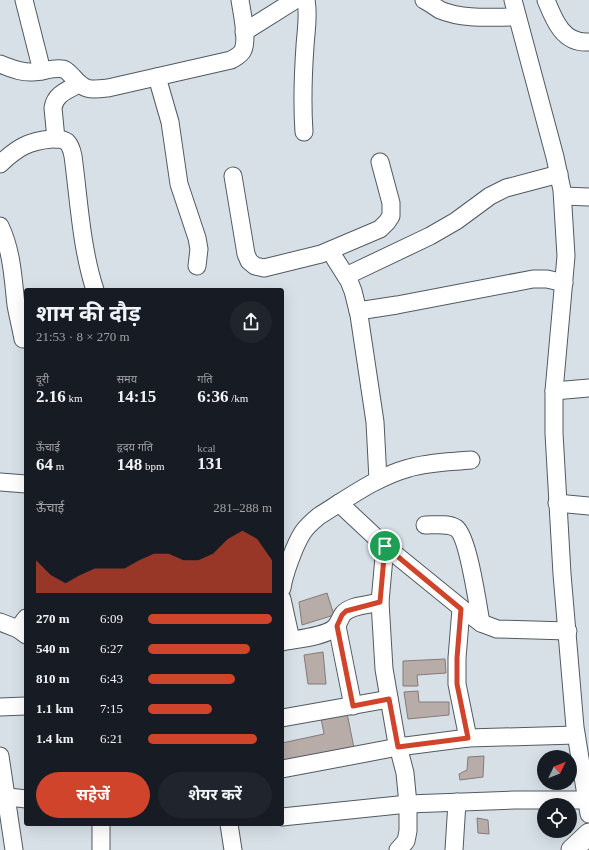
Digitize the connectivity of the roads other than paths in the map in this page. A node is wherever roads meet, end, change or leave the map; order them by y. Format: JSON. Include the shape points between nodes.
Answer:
{"nodes":[{"id":1,"x":24,"y":0,"type":"edge"},
{"id":2,"x":240,"y":0,"type":"edge"},
{"id":3,"x":295,"y":0,"type":"edge"},
{"id":4,"x":306,"y":0,"type":"edge"},
{"id":5,"x":424,"y":0,"type":"edge"},
{"id":6,"x":513,"y":0,"type":"edge"},
{"id":7,"x":546,"y":0,"type":"edge"},
{"id":8,"x":517,"y":17,"type":"junction"},
{"id":9,"x":244,"y":32,"type":"junction"},
{"id":10,"x":589,"y":42,"type":"edge"},
{"id":11,"x":0,"y":64,"type":"edge"},
{"id":12,"x":42,"y":70,"type":"junction"},
{"id":13,"x":157,"y":77,"type":"junction"},
{"id":14,"x":79,"y":84,"type":"junction"},
{"id":15,"x":304,"y":132,"type":"dead end"},
{"id":16,"x":56,"y":139,"type":"junction"},
{"id":17,"x":380,"y":162,"type":"dead end"},
{"id":18,"x":0,"y":164,"type":"edge"},
{"id":19,"x":559,"y":174,"type":"junction"},
{"id":20,"x":233,"y":176,"type":"dead end"},
{"id":21,"x":562,"y":196,"type":"junction"},
{"id":22,"x":589,"y":197,"type":"edge"},
{"id":23,"x":0,"y":226,"type":"edge"},
{"id":24,"x":330,"y":251,"type":"junction"},
{"id":25,"x":197,"y":266,"type":"dead end"},
{"id":26,"x":346,"y":276,"type":"junction"},
{"id":27,"x":564,"y":283,"type":"junction"},
{"id":28,"x":94,"y":288,"type":"edge"},
{"id":29,"x":358,"y":311,"type":"junction"},
{"id":30,"x":23,"y":339,"type":"dead end"},
{"id":31,"x":589,"y":388,"type":"edge"},
{"id":32,"x":554,"y":391,"type":"junction"},
{"id":33,"x":471,"y":460,"type":"dead end"},
{"id":34,"x":378,"y":480,"type":"junction"},
{"id":35,"x":0,"y":482,"type":"edge"},
{"id":36,"x":24,"y":484,"type":"edge"},
{"id":37,"x":339,"y":503,"type":"junction"},
{"id":38,"x":558,"y":503,"type":"junction"},
{"id":39,"x":589,"y":506,"type":"edge"},
{"id":40,"x":425,"y":525,"type":"dead end"},
{"id":41,"x":385,"y":546,"type":"junction"},
{"id":42,"x":284,"y":580,"type":"edge"},
{"id":43,"x":380,"y":602,"type":"junction"},
{"id":44,"x":461,"y":609,"type":"junction"},
{"id":45,"x":284,"y":620,"type":"edge"},
{"id":46,"x":0,"y":622,"type":"edge"},
{"id":47,"x":481,"y":623,"type":"junction"},
{"id":48,"x":337,"y":626,"type":"junction"},
{"id":49,"x":23,"y":627,"type":"edge"},
{"id":50,"x":568,"y":631,"type":"junction"},
{"id":51,"x":286,"y":641,"type":"edge"},
{"id":52,"x":389,"y":699,"type":"junction"},
{"id":53,"x":24,"y":706,"type":"edge"},
{"id":54,"x":353,"y":706,"type":"junction"},
{"id":55,"x":0,"y":707,"type":"edge"},
{"id":56,"x":284,"y":718,"type":"edge"},
{"id":57,"x":576,"y":735,"type":"junction"},
{"id":58,"x":468,"y":738,"type":"junction"},
{"id":59,"x":398,"y":747,"type":"junction"},
{"id":60,"x":0,"y":756,"type":"edge"},
{"id":61,"x":284,"y":769,"type":"edge"},
{"id":62,"x":3,"y":796,"type":"edge"},
{"id":63,"x":24,"y":800,"type":"edge"},
{"id":64,"x":457,"y":802,"type":"junction"},
{"id":65,"x":408,"y":804,"type":"junction"},
{"id":66,"x":588,"y":807,"type":"edge"},
{"id":67,"x":284,"y":817,"type":"edge"},
{"id":68,"x":101,"y":826,"type":"edge"},
{"id":69,"x":229,"y":826,"type":"edge"},
{"id":70,"x":589,"y":834,"type":"edge"},
{"id":71,"x":14,"y":850,"type":"edge"},
{"id":72,"x":101,"y":850,"type":"edge"},
{"id":73,"x":233,"y":850,"type":"edge"},
{"id":74,"x":398,"y":850,"type":"edge"},
{"id":75,"x":454,"y":850,"type":"edge"},
{"id":76,"x":572,"y":850,"type":"edge"}],
"edges":[{"from":1,"to":12,"type":"street"},
{"from":2,"to":9,"type":"street"},
{"from":3,"to":9,"type":"street"},
{"from":4,"to":15,"type":"street","via":[[308,9],[302,95]]},
{"from":5,"to":8,"type":"street","via":[[456,15]]},
{"from":6,"to":8,"type":"street"},
{"from":7,"to":10,"type":"street","via":[[554,22],[562,33],[574,40]]},
{"from":8,"to":19,"type":"street"},
{"from":9,"to":13,"type":"street","via":[[243,50],[231,60]]},
{"from":11,"to":12,"type":"street","via":[[18,71]]},
{"from":12,"to":14,"type":"street","via":[[64,70]]},
{"from":13,"to":14,"type":"street","via":[[91,90]]},
{"from":13,"to":25,"type":"street","via":[[170,122],[179,184],[197,238]]},
{"from":14,"to":16,"type":"street","via":[[61,94],[54,102]]},
{"from":16,"to":18,"type":"street","via":[[30,143],[12,153]]},
{"from":16,"to":28,"type":"street","via":[[66,141],[73,156],[83,236]]},
{"from":17,"to":24,"type":"street","via":[[391,203],[391,216],[380,228]]},
{"from":19,"to":21,"type":"street"},
{"from":19,"to":26,"type":"street","via":[[506,188],[430,236]]},
{"from":20,"to":24,"type":"street","via":[[246,254],[255,266],[264,268]]},
{"from":21,"to":22,"type":"street"},
{"from":21,"to":27,"type":"street","via":[[566,256]]},
{"from":23,"to":30,"type":"street","via":[[11,257],[16,306]]},
{"from":24,"to":26,"type":"street"},
{"from":26,"to":29,"type":"street"},
{"from":27,"to":29,"type":"street","via":[[533,279]]},
{"from":27,"to":32,"type":"street"},
{"from":29,"to":34,"type":"street","via":[[375,422]]},
{"from":31,"to":32,"type":"street"},
{"from":32,"to":38,"type":"street"},
{"from":33,"to":34,"type":"street","via":[[410,467]]},
{"from":34,"to":37,"type":"street"},
{"from":35,"to":36,"type":"street"},
{"from":37,"to":41,"type":"street"},
{"from":37,"to":42,"type":"street","via":[[310,523],[303,532]]},
{"from":38,"to":39,"type":"street"},
{"from":38,"to":50,"type":"street"},
{"from":40,"to":47,"type":"street","via":[[455,527],[460,532],[469,561]]},
{"from":41,"to":43,"type":"street"},
{"from":41,"to":44,"type":"street"},
{"from":43,"to":48,"type":"street","via":[[346,611]]},
{"from":43,"to":52,"type":"street","via":[[384,669]]},
{"from":44,"to":47,"type":"street"},
{"from":44,"to":58,"type":"street","via":[[457,684]]},
{"from":45,"to":51,"type":"street"},
{"from":46,"to":49,"type":"street"},
{"from":47,"to":50,"type":"street","via":[[497,630]]},
{"from":48,"to":51,"type":"street","via":[[325,633]]},
{"from":48,"to":54,"type":"street"},
{"from":50,"to":57,"type":"street"},
{"from":52,"to":54,"type":"street"},
{"from":52,"to":59,"type":"street"},
{"from":53,"to":55,"type":"street"},
{"from":54,"to":56,"type":"street"},
{"from":57,"to":58,"type":"street"},
{"from":57,"to":66,"type":"street"},
{"from":58,"to":59,"type":"street"},
{"from":59,"to":61,"type":"street"},
{"from":59,"to":65,"type":"street","via":[[407,785]]},
{"from":60,"to":62,"type":"street"},
{"from":62,"to":63,"type":"street"},
{"from":62,"to":71,"type":"street"},
{"from":64,"to":65,"type":"street"},
{"from":64,"to":66,"type":"street"},
{"from":64,"to":75,"type":"street"},
{"from":65,"to":67,"type":"street"},
{"from":65,"to":74,"type":"street","via":[[406,841]]},
{"from":68,"to":72,"type":"street"},
{"from":69,"to":73,"type":"street"},
{"from":70,"to":76,"type":"main road"}]}
